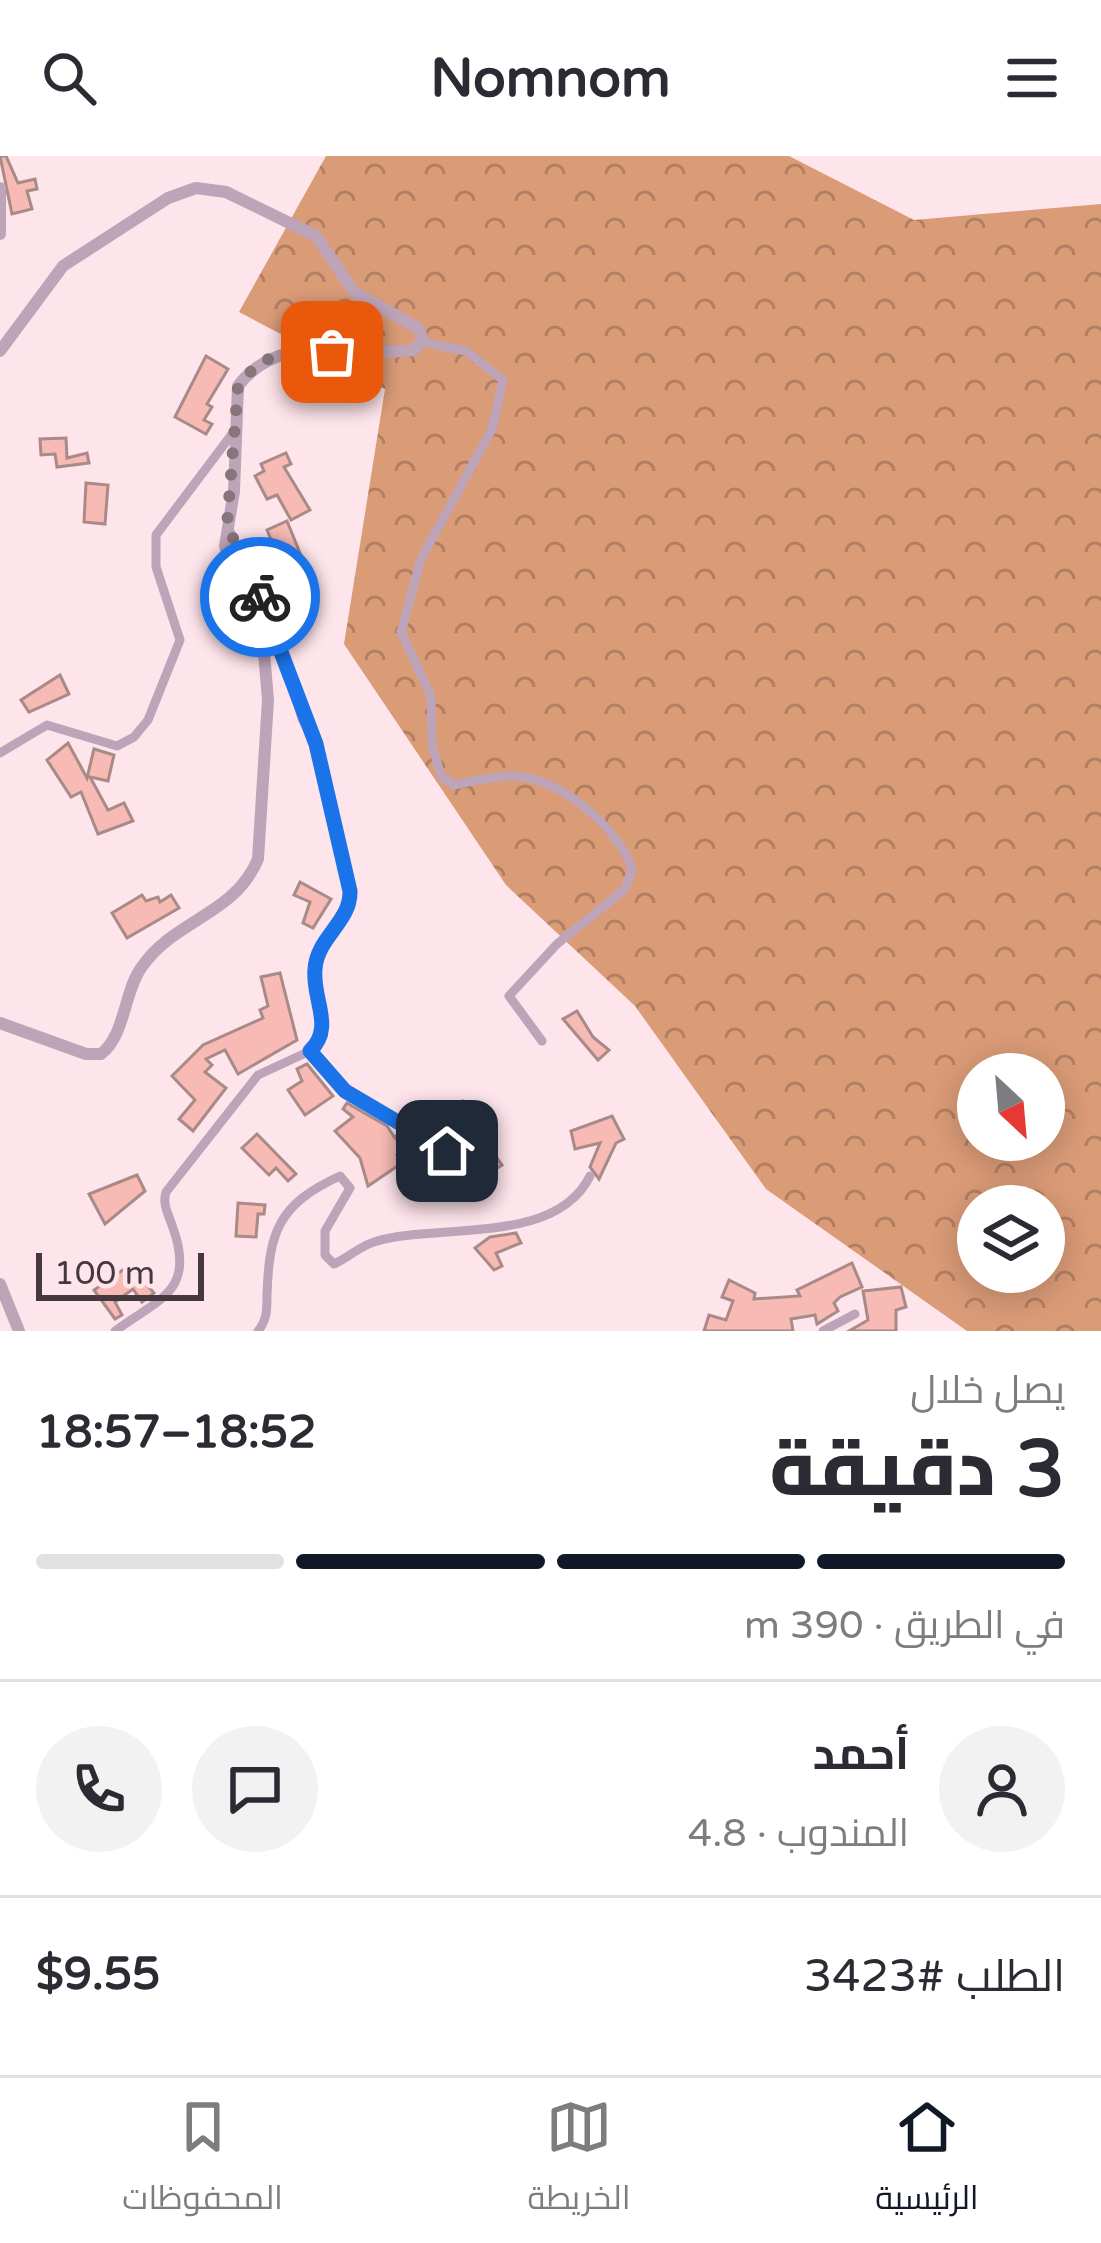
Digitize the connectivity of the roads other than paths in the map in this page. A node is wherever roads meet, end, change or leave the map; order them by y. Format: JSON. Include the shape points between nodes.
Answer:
{"nodes":[{"id":1,"x":0,"y":188,"type":"edge"},
{"id":2,"x":0,"y":234,"type":"edge"},
{"id":3,"x":422,"y":342,"type":"junction"},
{"id":4,"x":0,"y":351,"type":"edge"},
{"id":5,"x":235,"y":430,"type":"junction"},
{"id":6,"x":227,"y":525,"type":"junction"},
{"id":7,"x":0,"y":753,"type":"edge"},
{"id":8,"x":0,"y":1023,"type":"edge"},
{"id":9,"x":542,"y":1041,"type":"dead end"},
{"id":10,"x":310,"y":1051,"type":"junction"},
{"id":11,"x":447,"y":1151,"type":"dead end"},
{"id":12,"x":590,"y":1176,"type":"dead end"},
{"id":13,"x":0,"y":1284,"type":"edge"},
{"id":14,"x":854,"y":1314,"type":"dead end"},
{"id":15,"x":19,"y":1331,"type":"edge"},
{"id":16,"x":116,"y":1331,"type":"edge"},
{"id":17,"x":258,"y":1331,"type":"edge"},
{"id":18,"x":823,"y":1331,"type":"edge"}],
"edges":[{"from":1,"to":2,"type":"street"},
{"from":3,"to":4,"type":"street","via":[[418,328],[354,292],[316,236],[226,192],[196,188],[168,197],[64,266]]},
{"from":3,"to":5,"type":"street","via":[[382,354],[276,354],[238,386]]},
{"from":3,"to":9,"type":"street","via":[[466,351],[503,380],[492,429],[421,559],[401,632],[431,696],[435,761],[454,785],[529,778],[554,788],[592,814],[632,870],[625,889],[509,996]]},
{"from":5,"to":6,"type":"street"},
{"from":5,"to":7,"type":"street","via":[[156,535],[157,567],[180,640],[148,720],[117,746],[47,725]]},
{"from":6,"to":8,"type":"street","via":[[227,559],[264,652],[268,700],[258,860],[248,883],[222,910],[162,943],[139,969],[101,1054]]},
{"from":6,"to":10,"type":"street","via":[[316,744],[350,891],[351,906],[314,964],[324,1025]]},
{"from":10,"to":11,"type":"street","via":[[345,1091]]},
{"from":10,"to":16,"type":"street","via":[[258,1075],[166,1192],[180,1249],[175,1284]]},
{"from":12,"to":17,"type":"street","via":[[567,1200],[524,1223],[379,1240],[334,1264],[325,1255],[326,1231],[350,1181],[340,1176],[314,1188],[272,1234],[267,1311]]},
{"from":13,"to":15,"type":"street"},
{"from":14,"to":18,"type":"street"}]}
